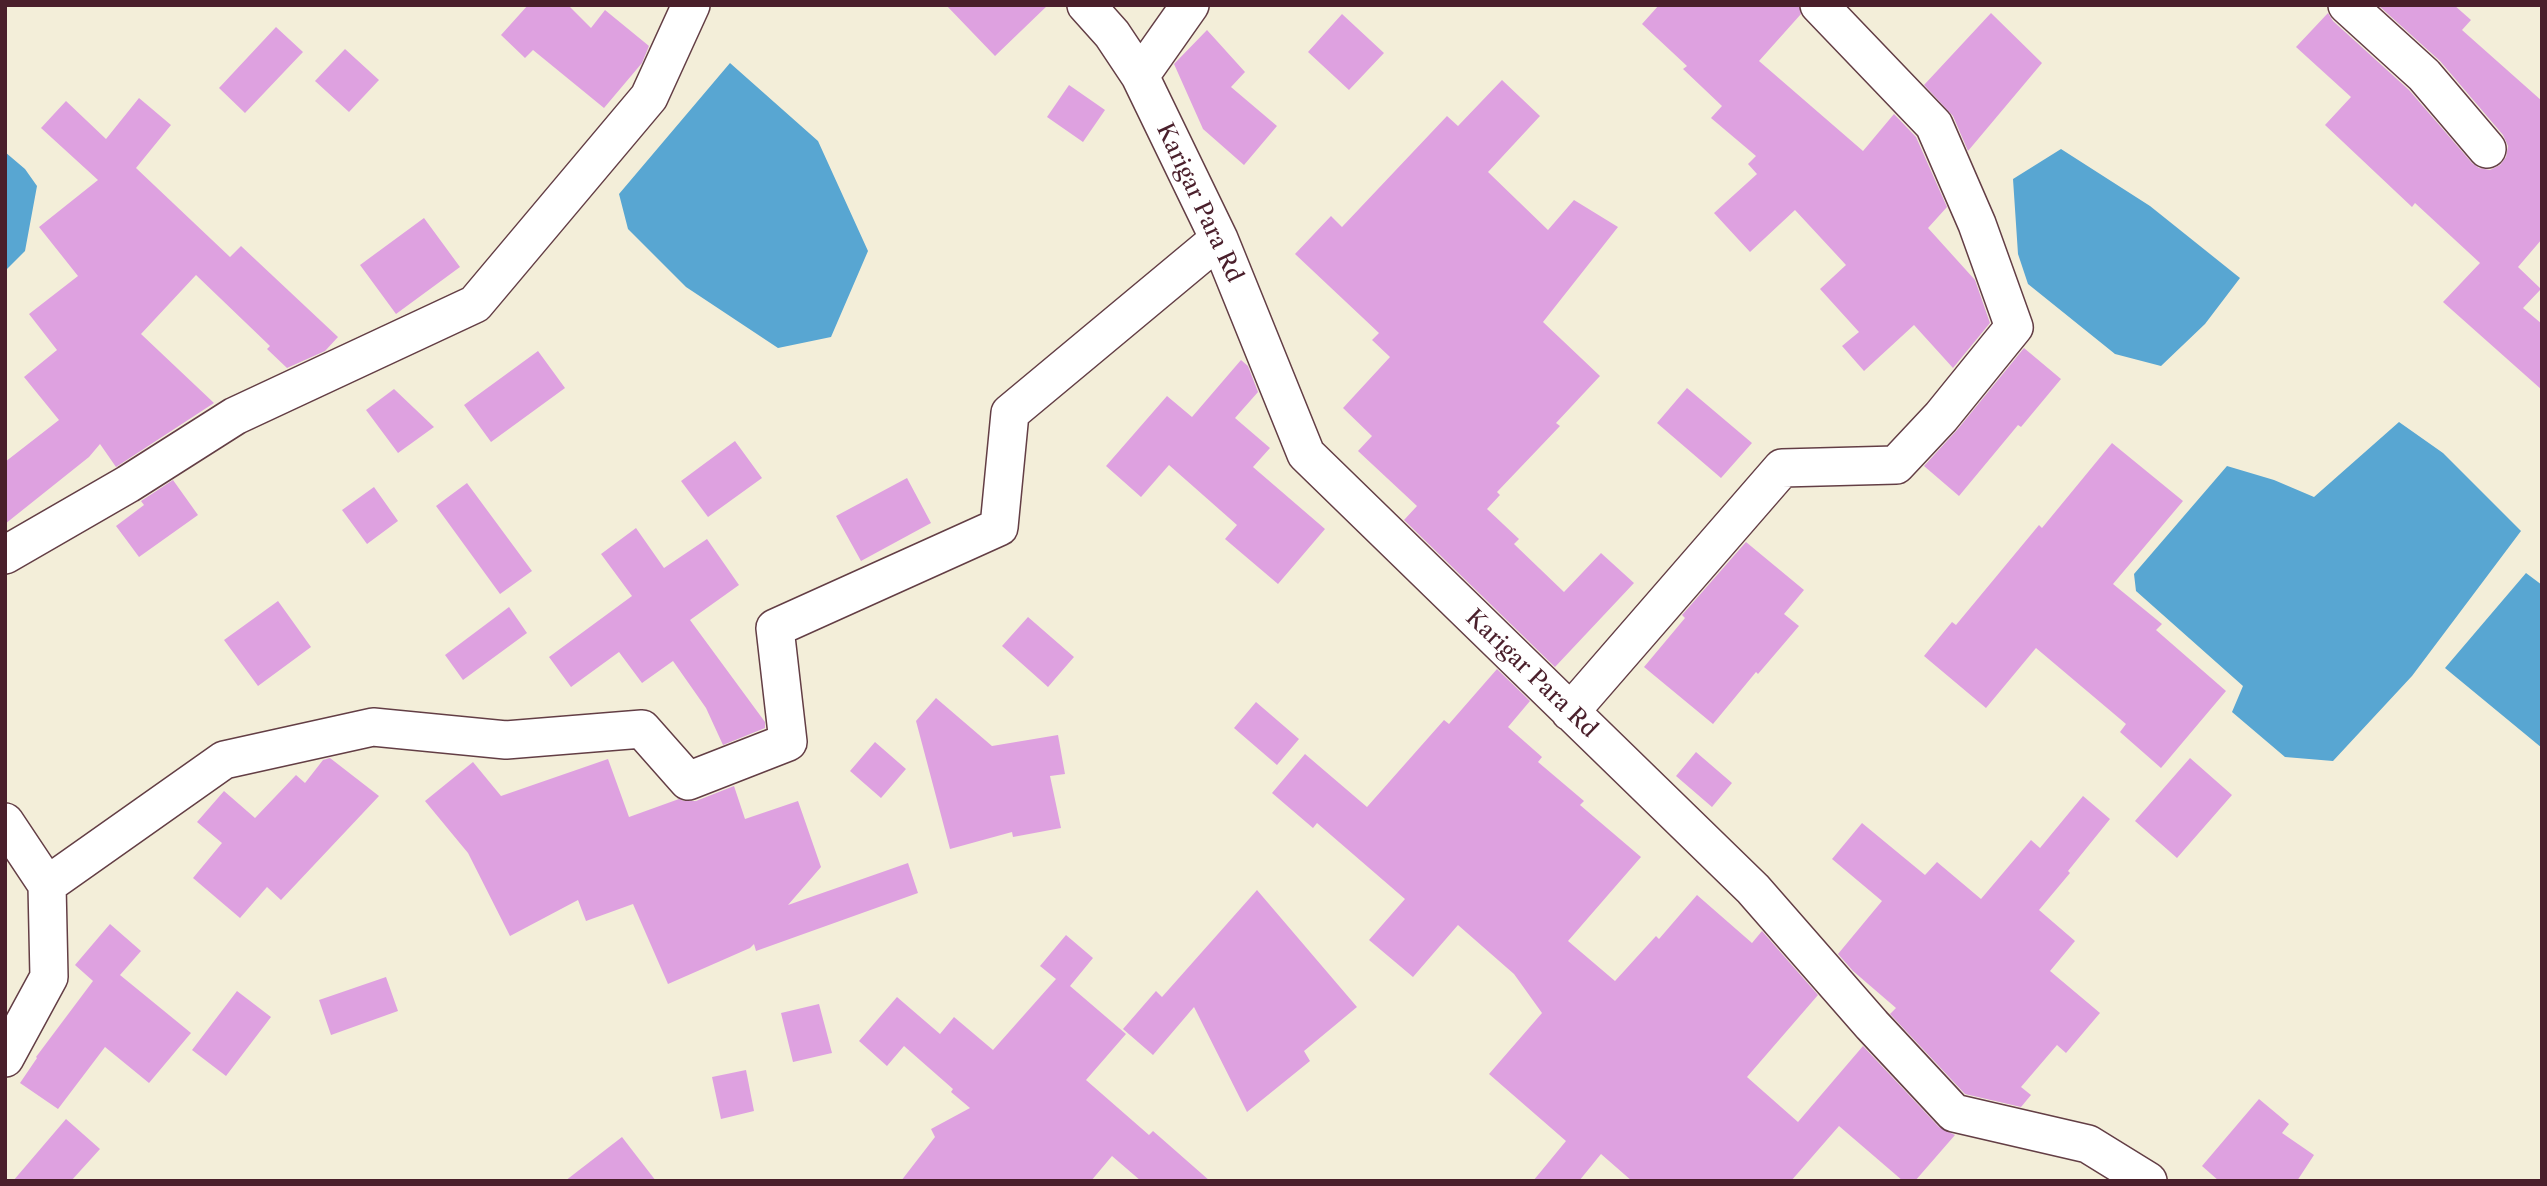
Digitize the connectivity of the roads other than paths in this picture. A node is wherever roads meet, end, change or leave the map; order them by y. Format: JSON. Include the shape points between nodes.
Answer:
{"nodes":[{"id":1,"x":691,"y":5,"type":"edge"},
{"id":2,"x":1086,"y":5,"type":"edge"},
{"id":3,"x":1191,"y":5,"type":"edge"},
{"id":4,"x":1819,"y":5,"type":"edge"},
{"id":5,"x":2347,"y":5,"type":"edge"},
{"id":6,"x":1140,"y":76,"type":"junction"},
{"id":7,"x":2487,"y":149,"type":"dead end"},
{"id":8,"x":1219,"y":239,"type":"junction"},
{"id":9,"x":5,"y":555,"type":"edge"},
{"id":10,"x":1570,"y":712,"type":"junction"},
{"id":11,"x":5,"y":822,"type":"edge"},
{"id":12,"x":47,"y":885,"type":"junction"},
{"id":13,"x":5,"y":1058,"type":"edge"},
{"id":14,"x":2148,"y":1181,"type":"edge"}],
"edges":[{"from":1,"to":9,"type":"street","via":[[649,97],[475,304],[235,416]]},
{"from":2,"to":6,"type":"street","name":"Karigar Para Rd"},
{"from":3,"to":6,"type":"street"},
{"from":4,"to":10,"type":"street","via":[[1934,125],[1977,224],[2014,327],[1896,465],[1782,468]]},
{"from":5,"to":7,"type":"street","via":[[2424,75]]},
{"from":6,"to":8,"type":"street","name":"Karigar Para Rd"},
{"from":8,"to":10,"type":"street","name":"Karigar Para Rd","via":[[1306,454]]},
{"from":8,"to":12,"type":"street","via":[[1010,413],[999,527],[775,628],[788,742],[688,781],[642,729],[506,740],[373,727],[224,760]]},
{"from":10,"to":14,"type":"street","name":"Karigar Para Rd","via":[[1753,890],[1954,1113],[2088,1144]]},
{"from":11,"to":12,"type":"street"},
{"from":12,"to":13,"type":"street","via":[[48,977]]}]}
